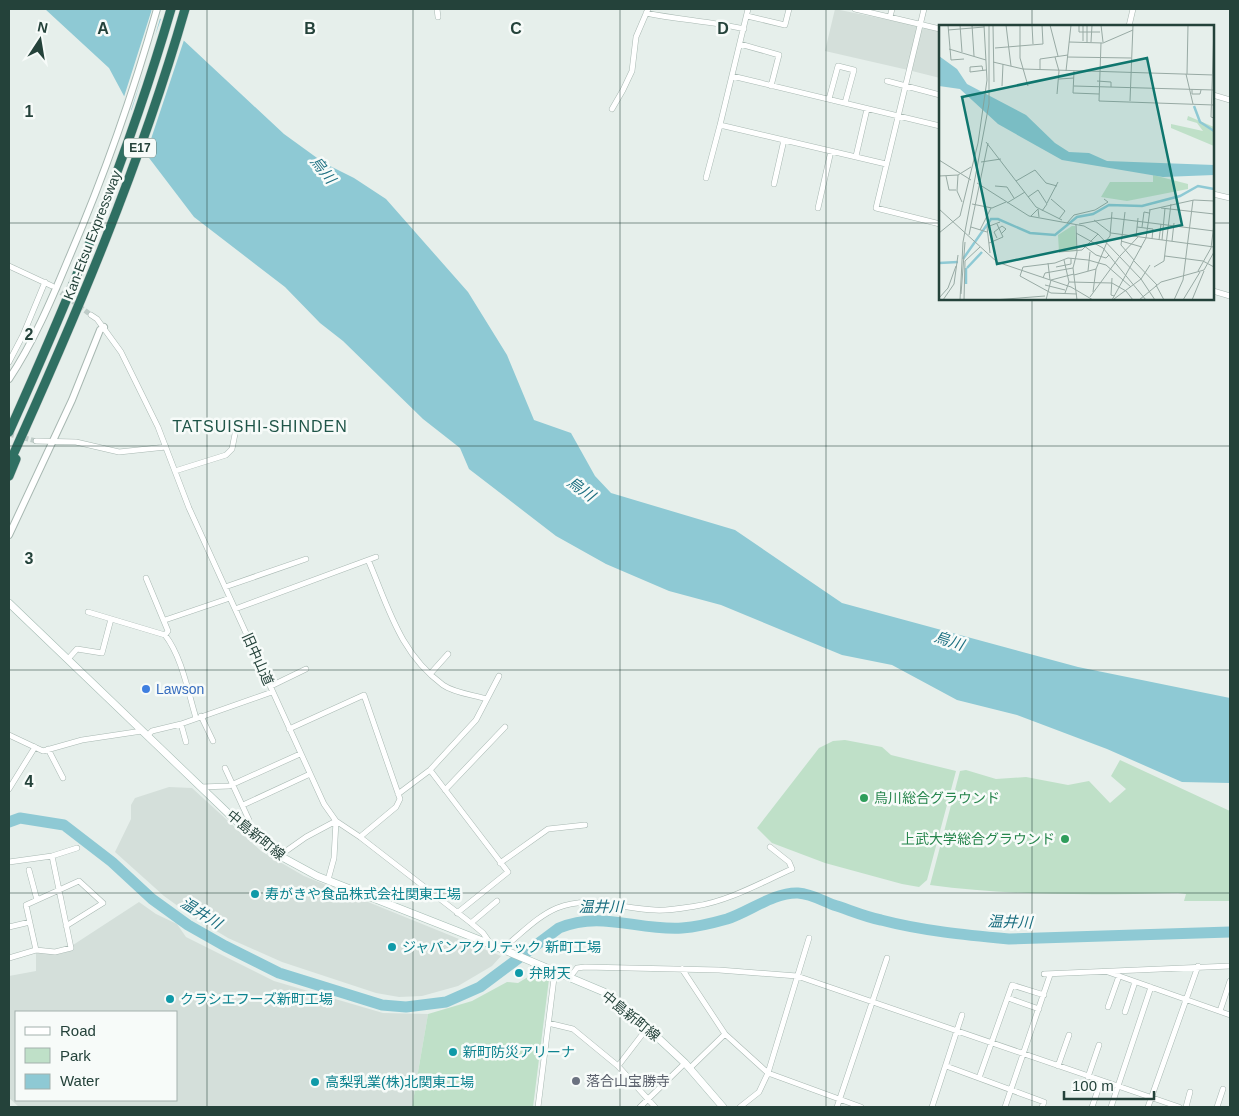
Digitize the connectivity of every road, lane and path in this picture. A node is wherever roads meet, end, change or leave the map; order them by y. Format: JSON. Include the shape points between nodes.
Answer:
{"nodes":[{"id":1,"x":157,"y":9,"type":"edge"},
{"id":2,"x":171,"y":9,"type":"edge"},
{"id":3,"x":185,"y":9,"type":"edge"},
{"id":4,"x":437,"y":9,"type":"edge"},
{"id":5,"x":748,"y":9,"type":"edge"},
{"id":6,"x":789,"y":9,"type":"edge"},
{"id":7,"x":856,"y":9,"type":"edge"},
{"id":8,"x":892,"y":9,"type":"edge"},
{"id":9,"x":924,"y":9,"type":"edge"},
{"id":10,"x":1133,"y":9,"type":"edge"},
{"id":11,"x":647,"y":11,"type":"edge"},
{"id":12,"x":746,"y":16,"type":"junction"},
{"id":13,"x":438,"y":17,"type":"dead end"},
{"id":14,"x":890,"y":17,"type":"junction"},
{"id":15,"x":920,"y":24,"type":"junction"},
{"id":16,"x":1129,"y":25,"type":"edge"},
{"id":17,"x":744,"y":29,"type":"junction"},
{"id":18,"x":939,"y":29,"type":"edge"},
{"id":19,"x":740,"y":44,"type":"junction"},
{"id":20,"x":732,"y":76,"type":"junction"},
{"id":21,"x":887,"y":81,"type":"dead end"},
{"id":22,"x":772,"y":86,"type":"junction"},
{"id":23,"x":906,"y":86,"type":"junction"},
{"id":24,"x":939,"y":95,"type":"edge"},
{"id":25,"x":1214,"y":96,"type":"edge"},
{"id":26,"x":829,"y":99,"type":"junction"},
{"id":27,"x":1230,"y":100,"type":"edge"},
{"id":28,"x":845,"y":103,"type":"junction"},
{"id":29,"x":867,"y":108,"type":"junction"},
{"id":30,"x":612,"y":109,"type":"dead end"},
{"id":31,"x":899,"y":116,"type":"junction"},
{"id":32,"x":720,"y":125,"type":"junction"},
{"id":33,"x":939,"y":126,"type":"edge"},
{"id":34,"x":784,"y":140,"type":"junction"},
{"id":35,"x":831,"y":151,"type":"junction"},
{"id":36,"x":856,"y":156,"type":"junction"},
{"id":37,"x":886,"y":164,"type":"junction"},
{"id":38,"x":706,"y":178,"type":"dead end"},
{"id":39,"x":774,"y":184,"type":"dead end"},
{"id":40,"x":1214,"y":194,"type":"edge"},
{"id":41,"x":1230,"y":198,"type":"edge"},
{"id":42,"x":818,"y":208,"type":"dead end"},
{"id":43,"x":939,"y":224,"type":"edge"},
{"id":44,"x":9,"y":266,"type":"edge"},
{"id":45,"x":45,"y":282,"type":"junction"},
{"id":46,"x":52,"y":286,"type":"tunnel mouth"},
{"id":47,"x":1214,"y":291,"type":"edge"},
{"id":48,"x":1230,"y":296,"type":"edge"},
{"id":49,"x":91,"y":316,"type":"tunnel mouth"},
{"id":50,"x":104,"y":327,"type":"junction"},
{"id":51,"x":9,"y":362,"type":"edge"},
{"id":52,"x":54,"y":366,"type":"junction"},
{"id":53,"x":9,"y":379,"type":"edge"},
{"id":54,"x":236,"y":429,"type":"dead end"},
{"id":55,"x":9,"y":432,"type":"edge"},
{"id":56,"x":36,"y":441,"type":"tunnel mouth"},
{"id":57,"x":53,"y":442,"type":"junction"},
{"id":58,"x":166,"y":447,"type":"junction"},
{"id":59,"x":9,"y":464,"type":"edge"},
{"id":60,"x":175,"y":471,"type":"junction"},
{"id":61,"x":9,"y":476,"type":"edge"},
{"id":62,"x":9,"y":535,"type":"edge"},
{"id":63,"x":376,"y":557,"type":"dead end"},
{"id":64,"x":306,"y":559,"type":"dead end"},
{"id":65,"x":369,"y":562,"type":"junction"},
{"id":66,"x":146,"y":578,"type":"dead end"},
{"id":67,"x":225,"y":587,"type":"junction"},
{"id":68,"x":230,"y":598,"type":"junction"},
{"id":69,"x":9,"y":603,"type":"edge"},
{"id":70,"x":235,"y":609,"type":"junction"},
{"id":71,"x":88,"y":612,"type":"dead end"},
{"id":72,"x":110,"y":619,"type":"junction"},
{"id":73,"x":165,"y":620,"type":"junction"},
{"id":74,"x":165,"y":635,"type":"junction"},
{"id":75,"x":448,"y":654,"type":"dead end"},
{"id":76,"x":68,"y":660,"type":"junction"},
{"id":77,"x":306,"y":669,"type":"dead end"},
{"id":78,"x":431,"y":673,"type":"junction"},
{"id":79,"x":499,"y":676,"type":"dead end"},
{"id":80,"x":271,"y":689,"type":"junction"},
{"id":81,"x":487,"y":699,"type":"junction"},
{"id":82,"x":198,"y":717,"type":"junction"},
{"id":83,"x":181,"y":724,"type":"junction"},
{"id":84,"x":505,"y":727,"type":"dead end"},
{"id":85,"x":289,"y":729,"type":"junction"},
{"id":86,"x":145,"y":733,"type":"junction"},
{"id":87,"x":9,"y":735,"type":"edge"},
{"id":88,"x":213,"y":741,"type":"dead end"},
{"id":89,"x":186,"y":742,"type":"dead end"},
{"id":90,"x":35,"y":747,"type":"junction"},
{"id":91,"x":48,"y":749,"type":"junction"},
{"id":92,"x":300,"y":754,"type":"junction"},
{"id":93,"x":225,"y":768,"type":"dead end"},
{"id":94,"x":430,"y":770,"type":"junction"},
{"id":95,"x":310,"y":774,"type":"junction"},
{"id":96,"x":63,"y":778,"type":"dead end"},
{"id":97,"x":233,"y":785,"type":"junction"},
{"id":98,"x":201,"y":788,"type":"junction"},
{"id":99,"x":9,"y":789,"type":"edge"},
{"id":100,"x":445,"y":790,"type":"junction"},
{"id":101,"x":398,"y":794,"type":"junction"},
{"id":102,"x":243,"y":805,"type":"junction"},
{"id":103,"x":336,"y":821,"type":"junction"},
{"id":104,"x":585,"y":826,"type":"dead end"},
{"id":105,"x":244,"y":828,"type":"junction"},
{"id":106,"x":360,"y":837,"type":"junction"},
{"id":107,"x":770,"y":847,"type":"dead end"},
{"id":108,"x":77,"y":848,"type":"dead end"},
{"id":109,"x":52,"y":856,"type":"junction"},
{"id":110,"x":279,"y":856,"type":"junction"},
{"id":111,"x":9,"y":862,"type":"edge"},
{"id":112,"x":500,"y":863,"type":"junction"},
{"id":113,"x":29,"y":870,"type":"dead end"},
{"id":114,"x":328,"y":880,"type":"junction"},
{"id":115,"x":59,"y":889,"type":"junction"},
{"id":116,"x":37,"y":900,"type":"junction"},
{"id":117,"x":497,"y":901,"type":"dead end"},
{"id":118,"x":457,"y":913,"type":"junction"},
{"id":119,"x":30,"y":922,"type":"junction"},
{"id":120,"x":471,"y":923,"type":"junction"},
{"id":121,"x":66,"y":926,"type":"junction"},
{"id":122,"x":9,"y":927,"type":"edge"},
{"id":123,"x":809,"y":938,"type":"dead end"},
{"id":124,"x":490,"y":944,"type":"junction"},
{"id":125,"x":36,"y":950,"type":"junction"},
{"id":126,"x":507,"y":951,"type":"junction"},
{"id":127,"x":9,"y":958,"type":"edge"},
{"id":128,"x":887,"y":958,"type":"dead end"},
{"id":129,"x":1198,"y":966,"type":"junction"},
{"id":130,"x":1230,"y":966,"type":"edge"},
{"id":131,"x":682,"y":969,"type":"junction"},
{"id":132,"x":555,"y":970,"type":"junction"},
{"id":133,"x":1105,"y":971,"type":"junction"},
{"id":134,"x":797,"y":976,"type":"junction"},
{"id":135,"x":1119,"y":976,"type":"junction"},
{"id":136,"x":570,"y":977,"type":"junction"},
{"id":137,"x":1230,"y":981,"type":"edge"},
{"id":138,"x":1136,"y":982,"type":"junction"},
{"id":139,"x":1151,"y":987,"type":"junction"},
{"id":140,"x":1044,"y":995,"type":"junction"},
{"id":141,"x":1008,"y":998,"type":"junction"},
{"id":142,"x":1185,"y":999,"type":"junction"},
{"id":143,"x":872,"y":1002,"type":"junction"},
{"id":144,"x":1108,"y":1007,"type":"dead end"},
{"id":145,"x":1039,"y":1009,"type":"junction"},
{"id":146,"x":1220,"y":1011,"type":"junction"},
{"id":147,"x":1126,"y":1012,"type":"dead end"},
{"id":148,"x":962,"y":1015,"type":"dead end"},
{"id":149,"x":1230,"y":1015,"type":"edge"},
{"id":150,"x":548,"y":1023,"type":"junction"},
{"id":151,"x":648,"y":1027,"type":"junction"},
{"id":152,"x":958,"y":1032,"type":"junction"},
{"id":153,"x":725,"y":1034,"type":"junction"},
{"id":154,"x":1069,"y":1035,"type":"dead end"},
{"id":155,"x":992,"y":1044,"type":"junction"},
{"id":156,"x":1099,"y":1046,"type":"dead end"},
{"id":157,"x":1023,"y":1054,"type":"junction"},
{"id":158,"x":687,"y":1065,"type":"junction"},
{"id":159,"x":618,"y":1066,"type":"junction"},
{"id":160,"x":946,"y":1066,"type":"junction"},
{"id":161,"x":1058,"y":1066,"type":"junction"},
{"id":162,"x":768,"y":1073,"type":"junction"},
{"id":163,"x":1088,"y":1077,"type":"junction"},
{"id":164,"x":979,"y":1078,"type":"junction"},
{"id":165,"x":1101,"y":1081,"type":"junction"},
{"id":166,"x":1118,"y":1087,"type":"junction"},
{"id":167,"x":1223,"y":1089,"type":"dead end"},
{"id":168,"x":1011,"y":1090,"type":"junction"},
{"id":169,"x":1190,"y":1092,"type":"dead end"},
{"id":170,"x":1151,"y":1098,"type":"junction"},
{"id":171,"x":840,"y":1100,"type":"junction"},
{"id":172,"x":647,"y":1101,"type":"junction"},
{"id":173,"x":538,"y":1107,"type":"edge"},
{"id":174,"x":640,"y":1107,"type":"edge"},
{"id":175,"x":655,"y":1107,"type":"edge"},
{"id":176,"x":723,"y":1107,"type":"edge"},
{"id":177,"x":740,"y":1107,"type":"edge"},
{"id":178,"x":837,"y":1107,"type":"edge"},
{"id":179,"x":861,"y":1107,"type":"edge"},
{"id":180,"x":932,"y":1107,"type":"edge"},
{"id":181,"x":1005,"y":1107,"type":"edge"},
{"id":182,"x":1042,"y":1107,"type":"edge"},
{"id":183,"x":1092,"y":1107,"type":"edge"},
{"id":184,"x":1111,"y":1107,"type":"edge"},
{"id":185,"x":1148,"y":1107,"type":"edge"},
{"id":186,"x":1178,"y":1107,"type":"edge"},
{"id":187,"x":1186,"y":1107,"type":"edge"},
{"id":188,"x":1217,"y":1107,"type":"edge"}],
"edges":[{"from":1,"to":53,"type":"street","via":[[103,174],[63,272]]},
{"from":2,"to":55,"type":"highway","name":"Kan-Etsu Expressway","number":"E17","via":[[132,131],[76,279]]},
{"from":3,"to":52,"type":"highway","name":"Kan-Etsu Expressway","number":"E17","via":[[144,136]]},
{"from":4,"to":13,"type":"street"},
{"from":5,"to":12,"type":"street"},
{"from":6,"to":12,"type":"street","via":[[785,26]]},
{"from":7,"to":14,"type":"street"},
{"from":8,"to":14,"type":"street"},
{"from":9,"to":15,"type":"street"},
{"from":10,"to":16,"type":"street"},
{"from":11,"to":17,"type":"street","via":[[670,18],[714,22]]},
{"from":11,"to":30,"type":"street","via":[[636,37],[632,71]]},
{"from":12,"to":17,"type":"street"},
{"from":14,"to":15,"type":"street"},
{"from":15,"to":18,"type":"street"},
{"from":15,"to":23,"type":"street"},
{"from":17,"to":19,"type":"street"},
{"from":19,"to":20,"type":"street"},
{"from":19,"to":22,"type":"street","via":[[780,55]]},
{"from":20,"to":22,"type":"street"},
{"from":20,"to":32,"type":"street"},
{"from":21,"to":23,"type":"street"},
{"from":22,"to":26,"type":"street"},
{"from":23,"to":24,"type":"street"},
{"from":23,"to":31,"type":"street"},
{"from":25,"to":27,"type":"street"},
{"from":26,"to":28,"type":"street"},
{"from":26,"to":28,"type":"street","via":[[838,66],[854,70]]},
{"from":28,"to":29,"type":"street"},
{"from":29,"to":31,"type":"street"},
{"from":29,"to":36,"type":"street"},
{"from":31,"to":33,"type":"street"},
{"from":31,"to":37,"type":"street"},
{"from":32,"to":34,"type":"street"},
{"from":32,"to":38,"type":"street"},
{"from":34,"to":35,"type":"street"},
{"from":34,"to":39,"type":"street"},
{"from":35,"to":36,"type":"street"},
{"from":35,"to":42,"type":"street"},
{"from":36,"to":37,"type":"street"},
{"from":37,"to":43,"type":"street","via":[[876,208]]},
{"from":40,"to":41,"type":"street"},
{"from":44,"to":45,"type":"street"},
{"from":45,"to":46,"type":"street"},
{"from":45,"to":51,"type":"street"},
{"from":47,"to":48,"type":"street"},
{"from":49,"to":50,"type":"street","name":"旧中山道"},
{"from":50,"to":57,"type":"street"},
{"from":50,"to":58,"type":"street","name":"旧中山道","via":[[121,352]]},
{"from":52,"to":59,"type":"highway","name":"Kan-Etsu Expressway","number":"E17"},
{"from":52,"to":61,"type":"highway"},
{"from":54,"to":60,"type":"street","via":[[230,453]]},
{"from":56,"to":57,"type":"street"},
{"from":57,"to":58,"type":"street","via":[[76,442],[119,452]]},
{"from":57,"to":62,"type":"street"},
{"from":58,"to":60,"type":"street","name":"旧中山道"},
{"from":60,"to":67,"type":"street","name":"旧中山道"},
{"from":63,"to":65,"type":"street"},
{"from":64,"to":67,"type":"street"},
{"from":65,"to":70,"type":"street"},
{"from":65,"to":78,"type":"street","via":[[402,642]]},
{"from":66,"to":73,"type":"street"},
{"from":67,"to":68,"type":"street","name":"旧中山道"},
{"from":68,"to":70,"type":"street","name":"旧中山道"},
{"from":68,"to":73,"type":"street"},
{"from":69,"to":76,"type":"main road","name":"中島新町線"},
{"from":70,"to":80,"type":"street","name":"旧中山道"},
{"from":71,"to":72,"type":"street"},
{"from":72,"to":74,"type":"street"},
{"from":72,"to":76,"type":"street","via":[[102,653],[77,649]]},
{"from":73,"to":74,"type":"street","via":[[168,631]]},
{"from":74,"to":82,"type":"street","via":[[171,642]]},
{"from":75,"to":78,"type":"street"},
{"from":76,"to":86,"type":"main road","name":"中島新町線"},
{"from":77,"to":80,"type":"street"},
{"from":78,"to":81,"type":"street","via":[[444,686]]},
{"from":79,"to":81,"type":"street"},
{"from":80,"to":82,"type":"street"},
{"from":80,"to":85,"type":"street","name":"旧中山道"},
{"from":81,"to":94,"type":"street","via":[[476,720]]},
{"from":82,"to":83,"type":"street"},
{"from":82,"to":88,"type":"street"},
{"from":83,"to":86,"type":"street"},
{"from":83,"to":89,"type":"street"},
{"from":84,"to":100,"type":"street"},
{"from":85,"to":92,"type":"street","name":"旧中山道"},
{"from":85,"to":101,"type":"street","via":[[364,695]]},
{"from":86,"to":91,"type":"street","via":[[82,740]]},
{"from":86,"to":98,"type":"main road","name":"中島新町線"},
{"from":87,"to":90,"type":"street"},
{"from":90,"to":91,"type":"street","via":[[43,751]]},
{"from":90,"to":99,"type":"street"},
{"from":91,"to":96,"type":"street"},
{"from":92,"to":95,"type":"street","name":"旧中山道"},
{"from":92,"to":97,"type":"street"},
{"from":93,"to":97,"type":"street"},
{"from":94,"to":100,"type":"street"},
{"from":94,"to":101,"type":"street"},
{"from":95,"to":102,"type":"street"},
{"from":95,"to":103,"type":"street","name":"旧中山道"},
{"from":97,"to":98,"type":"street"},
{"from":97,"to":102,"type":"street"},
{"from":98,"to":105,"type":"main road","name":"中島新町線"},
{"from":100,"to":112,"type":"street"},
{"from":101,"to":106,"type":"street","via":[[400,799],[396,807]]},
{"from":102,"to":105,"type":"street","via":[[249,820]]},
{"from":103,"to":106,"type":"street","name":"旧中山道"},
{"from":103,"to":110,"type":"street"},
{"from":103,"to":114,"type":"street","via":[[334,858]]},
{"from":104,"to":112,"type":"street","via":[[548,829]]},
{"from":105,"to":110,"type":"main road","name":"中島新町線"},
{"from":106,"to":118,"type":"street","name":"旧中山道"},
{"from":107,"to":126,"type":"street","via":[[789,862],[792,869],[699,905],[656,911],[597,903],[557,908],[508,944]]},
{"from":108,"to":109,"type":"street"},
{"from":109,"to":111,"type":"street"},
{"from":109,"to":115,"type":"street"},
{"from":110,"to":114,"type":"main road","name":"中島新町線"},
{"from":112,"to":118,"type":"street","via":[[508,872]]},
{"from":113,"to":116,"type":"street"},
{"from":114,"to":124,"type":"main road","name":"中島新町線"},
{"from":115,"to":116,"type":"street"},
{"from":115,"to":121,"type":"street"},
{"from":115,"to":121,"type":"street","via":[[79,881],[103,904]]},
{"from":116,"to":119,"type":"street","via":[[26,905]]},
{"from":117,"to":120,"type":"street"},
{"from":118,"to":120,"type":"street","name":"旧中山道"},
{"from":119,"to":122,"type":"street"},
{"from":119,"to":125,"type":"street"},
{"from":120,"to":124,"type":"street","name":"旧中山道"},
{"from":121,"to":125,"type":"street","via":[[71,948],[55,952]]},
{"from":123,"to":134,"type":"street"},
{"from":124,"to":126,"type":"main road","name":"中島新町線"},
{"from":125,"to":127,"type":"street"},
{"from":126,"to":132,"type":"main road","name":"中島新町線"},
{"from":128,"to":143,"type":"street"},
{"from":129,"to":130,"type":"street"},
{"from":129,"to":133,"type":"street"},
{"from":129,"to":142,"type":"street"},
{"from":131,"to":134,"type":"street"},
{"from":131,"to":136,"type":"street","via":[[585,967],[577,968]]},
{"from":131,"to":153,"type":"street"},
{"from":132,"to":136,"type":"main road","name":"中島新町線"},
{"from":132,"to":150,"type":"street"},
{"from":133,"to":135,"type":"street"},
{"from":133,"to":140,"type":"street","via":[[1047,975]]},
{"from":134,"to":143,"type":"street"},
{"from":134,"to":162,"type":"street"},
{"from":135,"to":138,"type":"street"},
{"from":135,"to":144,"type":"street"},
{"from":136,"to":151,"type":"main road","name":"中島新町線","via":[[613,998]]},
{"from":137,"to":146,"type":"street"},
{"from":138,"to":139,"type":"street"},
{"from":138,"to":147,"type":"street"},
{"from":139,"to":142,"type":"street"},
{"from":139,"to":166,"type":"street"},
{"from":140,"to":141,"type":"street","via":[[1012,985]]},
{"from":140,"to":145,"type":"street"},
{"from":141,"to":145,"type":"street"},
{"from":141,"to":155,"type":"street"},
{"from":142,"to":146,"type":"street"},
{"from":142,"to":170,"type":"street"},
{"from":143,"to":152,"type":"street"},
{"from":143,"to":171,"type":"street"},
{"from":145,"to":157,"type":"street"},
{"from":146,"to":149,"type":"street"},
{"from":148,"to":152,"type":"street"},
{"from":150,"to":159,"type":"street","via":[[573,1029]]},
{"from":150,"to":173,"type":"street"},
{"from":151,"to":158,"type":"main road","name":"中島新町線"},
{"from":151,"to":159,"type":"street"},
{"from":152,"to":155,"type":"street"},
{"from":152,"to":160,"type":"street"},
{"from":153,"to":158,"type":"street"},
{"from":153,"to":162,"type":"street"},
{"from":154,"to":161,"type":"street"},
{"from":155,"to":157,"type":"street"},
{"from":155,"to":164,"type":"street"},
{"from":156,"to":163,"type":"street"},
{"from":157,"to":161,"type":"street"},
{"from":157,"to":168,"type":"street"},
{"from":158,"to":172,"type":"street"},
{"from":158,"to":176,"type":"main road","name":"中島新町線"},
{"from":159,"to":172,"type":"street"},
{"from":160,"to":164,"type":"street"},
{"from":160,"to":180,"type":"street"},
{"from":161,"to":163,"type":"street"},
{"from":162,"to":171,"type":"street"},
{"from":162,"to":177,"type":"street","via":[[760,1092]]},
{"from":163,"to":165,"type":"street"},
{"from":164,"to":168,"type":"street"},
{"from":165,"to":166,"type":"street"},
{"from":165,"to":183,"type":"street"},
{"from":166,"to":170,"type":"street"},
{"from":166,"to":184,"type":"street"},
{"from":167,"to":188,"type":"street"},
{"from":168,"to":181,"type":"street"},
{"from":168,"to":182,"type":"street","via":[[1044,1102]]},
{"from":169,"to":187,"type":"street"},
{"from":170,"to":185,"type":"street"},
{"from":170,"to":186,"type":"street"},
{"from":171,"to":178,"type":"street"},
{"from":171,"to":179,"type":"street"},
{"from":172,"to":174,"type":"street"},
{"from":172,"to":175,"type":"street"}]}
